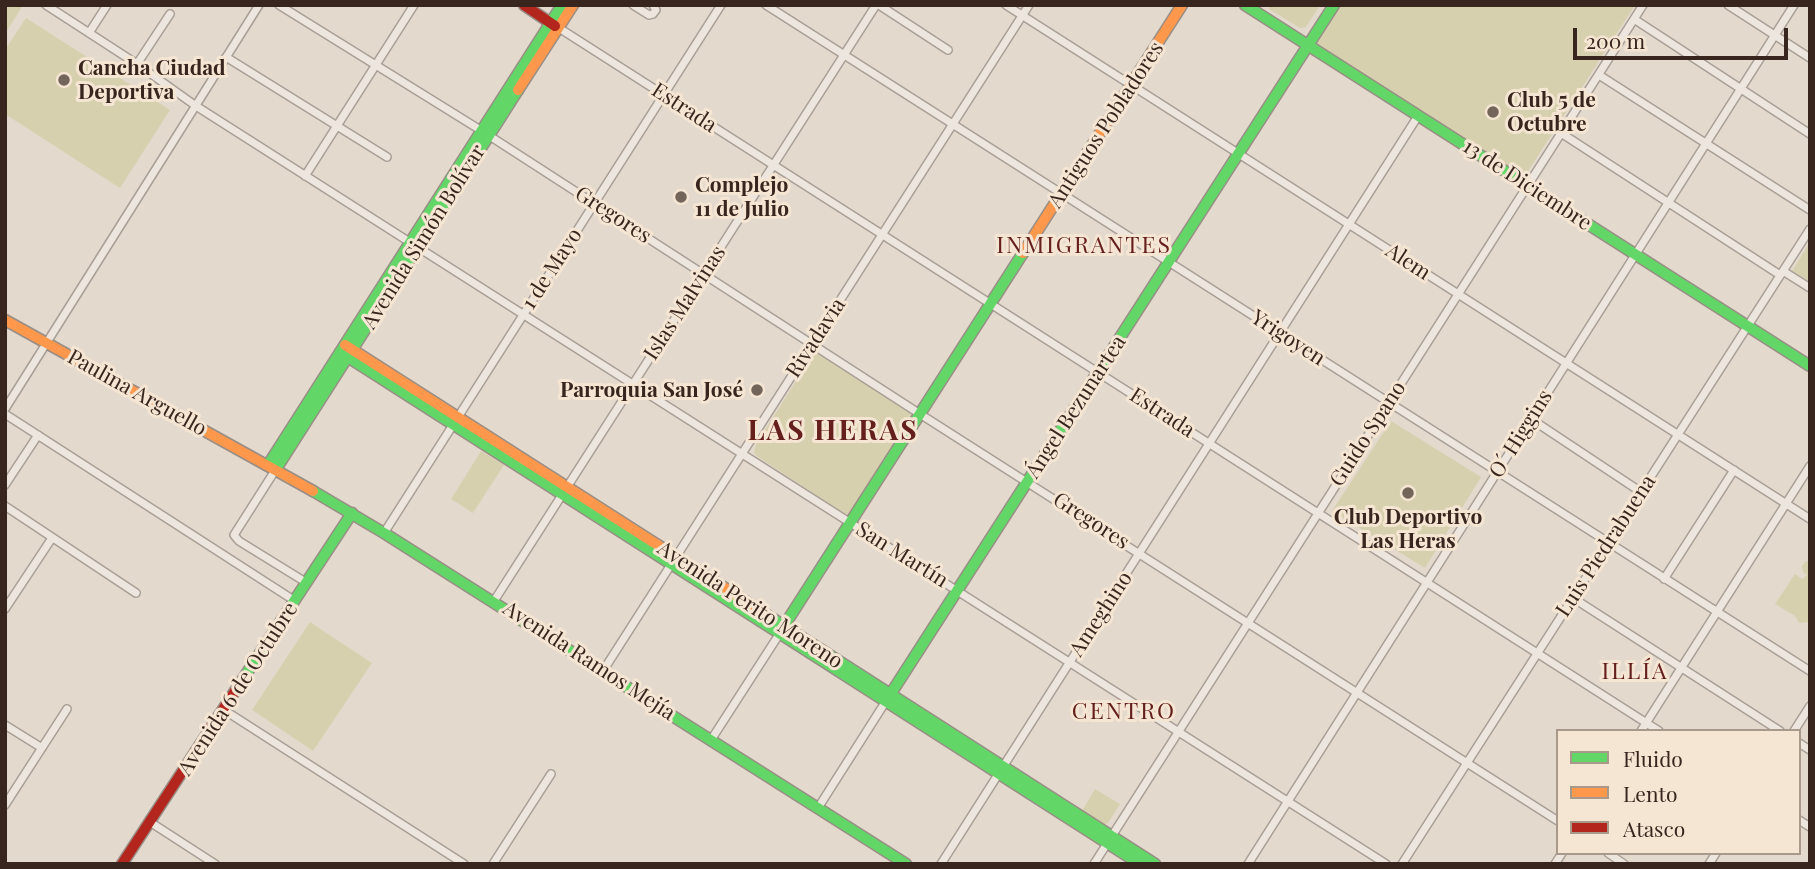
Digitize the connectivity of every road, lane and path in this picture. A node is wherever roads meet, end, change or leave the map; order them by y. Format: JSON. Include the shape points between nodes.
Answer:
{"nodes":[{"id":1,"x":46,"y":5,"type":"edge"},
{"id":2,"x":107,"y":5,"type":"edge"},
{"id":3,"x":259,"y":5,"type":"edge"},
{"id":4,"x":279,"y":5,"type":"edge"},
{"id":5,"x":414,"y":5,"type":"edge"},
{"id":6,"x":524,"y":5,"type":"edge"},
{"id":7,"x":562,"y":5,"type":"edge"},
{"id":8,"x":573,"y":5,"type":"edge"},
{"id":9,"x":633,"y":5,"type":"edge"},
{"id":10,"x":653,"y":5,"type":"edge"},
{"id":11,"x":721,"y":5,"type":"edge"},
{"id":12,"x":766,"y":5,"type":"edge"},
{"id":13,"x":877,"y":5,"type":"edge"},
{"id":14,"x":1006,"y":5,"type":"edge"},
{"id":15,"x":1029,"y":5,"type":"edge"},
{"id":16,"x":1182,"y":5,"type":"edge"},
{"id":17,"x":1245,"y":5,"type":"edge"},
{"id":18,"x":1334,"y":5,"type":"edge"},
{"id":19,"x":1643,"y":5,"type":"edge"},
{"id":20,"x":1728,"y":5,"type":"edge"},
{"id":21,"x":1794,"y":5,"type":"edge"},
{"id":22,"x":170,"y":14,"type":"dead end"},
{"id":23,"x":1022,"y":16,"type":"junction"},
{"id":24,"x":1634,"y":19,"type":"junction"},
{"id":25,"x":555,"y":25,"type":"junction"},
{"id":26,"x":89,"y":33,"type":"junction"},
{"id":27,"x":1774,"y":35,"type":"junction"},
{"id":28,"x":1308,"y":45,"type":"junction"},
{"id":29,"x":948,"y":50,"type":"dead end"},
{"id":30,"x":844,"y":55,"type":"junction"},
{"id":31,"x":226,"y":57,"type":"junction"},
{"id":32,"x":1810,"y":58,"type":"edge"},
{"id":33,"x":137,"y":64,"type":"junction"},
{"id":34,"x":376,"y":66,"type":"junction"},
{"id":35,"x":1599,"y":75,"type":"junction"},
{"id":36,"x":1131,"y":85,"type":"junction"},
{"id":37,"x":1740,"y":88,"type":"junction"},
{"id":38,"x":664,"y":95,"type":"junction"},
{"id":39,"x":196,"y":106,"type":"junction"},
{"id":40,"x":1418,"y":116,"type":"junction"},
{"id":41,"x":953,"y":124,"type":"junction"},
{"id":42,"x":338,"y":127,"type":"junction"},
{"id":43,"x":486,"y":133,"type":"junction"},
{"id":44,"x":1561,"y":133,"type":"junction"},
{"id":45,"x":1810,"y":134,"type":"edge"},
{"id":46,"x":1705,"y":144,"type":"junction"},
{"id":47,"x":1238,"y":154,"type":"junction"},
{"id":48,"x":387,"y":158,"type":"dead end"},
{"id":49,"x":774,"y":165,"type":"junction"},
{"id":50,"x":305,"y":176,"type":"junction"},
{"id":51,"x":1528,"y":186,"type":"junction"},
{"id":52,"x":1062,"y":194,"type":"junction"},
{"id":53,"x":1668,"y":202,"type":"junction"},
{"id":54,"x":594,"y":203,"type":"junction"},
{"id":55,"x":1810,"y":210,"type":"edge"},
{"id":56,"x":1349,"y":224,"type":"junction"},
{"id":57,"x":1810,"y":229,"type":"edge"},
{"id":58,"x":883,"y":234,"type":"junction"},
{"id":59,"x":414,"y":246,"type":"junction"},
{"id":60,"x":1635,"y":254,"type":"junction"},
{"id":61,"x":1168,"y":262,"type":"junction"},
{"id":62,"x":704,"y":273,"type":"junction"},
{"id":63,"x":1781,"y":273,"type":"junction"},
{"id":64,"x":1810,"y":288,"type":"edge"},
{"id":65,"x":1458,"y":294,"type":"junction"},
{"id":66,"x":991,"y":304,"type":"junction"},
{"id":67,"x":524,"y":313,"type":"junction"},
{"id":68,"x":5,"y":320,"type":"edge"},
{"id":69,"x":1747,"y":326,"type":"junction"},
{"id":70,"x":1280,"y":333,"type":"junction"},
{"id":71,"x":47,"y":343,"type":"junction"},
{"id":72,"x":813,"y":343,"type":"junction"},
{"id":73,"x":346,"y":351,"type":"junction"},
{"id":74,"x":1566,"y":363,"type":"junction"},
{"id":75,"x":1810,"y":366,"type":"edge"},
{"id":76,"x":1098,"y":372,"type":"junction"},
{"id":77,"x":632,"y":385,"type":"junction"},
{"id":78,"x":1389,"y":403,"type":"junction"},
{"id":79,"x":5,"y":412,"type":"edge"},
{"id":80,"x":920,"y":414,"type":"junction"},
{"id":81,"x":1531,"y":419,"type":"junction"},
{"id":82,"x":455,"y":421,"type":"junction"},
{"id":83,"x":38,"y":435,"type":"junction"},
{"id":84,"x":1678,"y":435,"type":"junction"},
{"id":85,"x":1209,"y":443,"type":"junction"},
{"id":86,"x":742,"y":454,"type":"junction"},
{"id":87,"x":1810,"y":466,"type":"edge"},
{"id":88,"x":272,"y":467,"type":"junction"},
{"id":89,"x":1734,"y":470,"type":"junction"},
{"id":90,"x":1497,"y":472,"type":"junction"},
{"id":91,"x":1028,"y":481,"type":"junction"},
{"id":92,"x":5,"y":485,"type":"edge"},
{"id":93,"x":565,"y":491,"type":"junction"},
{"id":94,"x":1641,"y":492,"type":"junction"},
{"id":95,"x":1786,"y":504,"type":"junction"},
{"id":96,"x":5,"y":506,"type":"edge"},
{"id":97,"x":352,"y":513,"type":"junction"},
{"id":98,"x":1318,"y":513,"type":"junction"},
{"id":99,"x":1810,"y":519,"type":"edge"},
{"id":100,"x":850,"y":523,"type":"junction"},
{"id":101,"x":384,"y":533,"type":"junction"},
{"id":102,"x":52,"y":538,"type":"junction"},
{"id":103,"x":1608,"y":543,"type":"junction"},
{"id":104,"x":1140,"y":553,"type":"junction"},
{"id":105,"x":674,"y":561,"type":"junction"},
{"id":106,"x":1664,"y":579,"type":"junction"},
{"id":107,"x":1427,"y":582,"type":"junction"},
{"id":108,"x":307,"y":583,"type":"junction"},
{"id":109,"x":958,"y":589,"type":"junction"},
{"id":110,"x":136,"y":593,"type":"dead end"},
{"id":111,"x":1573,"y":598,"type":"junction"},
{"id":112,"x":295,"y":601,"type":"junction"},
{"id":113,"x":494,"y":601,"type":"junction"},
{"id":114,"x":5,"y":609,"type":"edge"},
{"id":115,"x":1717,"y":611,"type":"junction"},
{"id":116,"x":1248,"y":622,"type":"junction"},
{"id":117,"x":782,"y":630,"type":"junction"},
{"id":118,"x":1538,"y":653,"type":"junction"},
{"id":119,"x":1070,"y":662,"type":"junction"},
{"id":120,"x":1681,"y":667,"type":"junction"},
{"id":121,"x":603,"y":671,"type":"junction"},
{"id":122,"x":1810,"y":671,"type":"edge"},
{"id":123,"x":1357,"y":692,"type":"junction"},
{"id":124,"x":888,"y":698,"type":"junction"},
{"id":125,"x":1810,"y":706,"type":"edge"},
{"id":126,"x":67,"y":709,"type":"dead end"},
{"id":127,"x":224,"y":710,"type":"junction"},
{"id":128,"x":1646,"y":722,"type":"junction"},
{"id":129,"x":5,"y":725,"type":"edge"},
{"id":130,"x":1641,"y":729,"type":"edge"},
{"id":131,"x":1656,"y":729,"type":"edge"},
{"id":132,"x":1777,"y":729,"type":"edge"},
{"id":133,"x":1795,"y":729,"type":"edge"},
{"id":134,"x":1179,"y":731,"type":"junction"},
{"id":135,"x":711,"y":740,"type":"junction"},
{"id":136,"x":42,"y":748,"type":"junction"},
{"id":137,"x":1467,"y":763,"type":"junction"},
{"id":138,"x":1001,"y":770,"type":"junction"},
{"id":139,"x":551,"y":774,"type":"dead end"},
{"id":140,"x":1288,"y":801,"type":"junction"},
{"id":141,"x":5,"y":806,"type":"edge"},
{"id":142,"x":818,"y":808,"type":"junction"},
{"id":143,"x":1556,"y":820,"type":"edge"},
{"id":144,"x":150,"y":822,"type":"junction"},
{"id":145,"x":1110,"y":839,"type":"junction"},
{"id":146,"x":122,"y":864,"type":"edge"},
{"id":147,"x":215,"y":864,"type":"edge"},
{"id":148,"x":464,"y":864,"type":"edge"},
{"id":149,"x":493,"y":864,"type":"edge"},
{"id":150,"x":906,"y":864,"type":"edge"},
{"id":151,"x":941,"y":864,"type":"edge"},
{"id":152,"x":1094,"y":864,"type":"edge"},
{"id":153,"x":1140,"y":864,"type":"edge"},
{"id":154,"x":1155,"y":864,"type":"edge"},
{"id":155,"x":1248,"y":864,"type":"edge"},
{"id":156,"x":1386,"y":864,"type":"edge"},
{"id":157,"x":1402,"y":864,"type":"edge"}],
"edges":[{"from":1,"to":26,"type":"street","name":"San Martín"},
{"from":2,"to":26,"type":"street"},
{"from":3,"to":31,"type":"street"},
{"from":4,"to":34,"type":"street","name":"Gregores"},
{"from":5,"to":34,"type":"street"},
{"from":6,"to":25,"type":"street"},
{"from":7,"to":25,"type":"street","name":"Avenida Simón Bolívar"},
{"from":8,"to":25,"type":"street","name":"Avenida Simón Bolívar"},
{"from":9,"to":10,"type":"street","via":[[649,15],[656,10]]},
{"from":11,"to":38,"type":"street","name":"1 de Mayo"},
{"from":12,"to":30,"type":"street","name":"Yrigoyen"},
{"from":13,"to":29,"type":"street"},
{"from":13,"to":30,"type":"street","name":"Islas Malvinas"},
{"from":14,"to":23,"type":"street","name":"Alem"},
{"from":15,"to":23,"type":"street","name":"Rivadavia"},
{"from":16,"to":36,"type":"street","name":"Antiguos Pobladores"},
{"from":17,"to":28,"type":"street","name":"13 de Diciembre"},
{"from":18,"to":28,"type":"street","name":"Ángel Bezunartea"},
{"from":19,"to":24,"type":"street","name":"Guido Spano"},
{"from":20,"to":27,"type":"street"},
{"from":21,"to":27,"type":"street","name":"O´ Higgins"},
{"from":22,"to":33,"type":"street"},
{"from":23,"to":36,"type":"street","name":"Alem"},
{"from":23,"to":41,"type":"street","name":"Rivadavia"},
{"from":24,"to":35,"type":"street","name":"Guido Spano"},
{"from":24,"to":37,"type":"street"},
{"from":25,"to":38,"type":"street","name":"Estrada"},
{"from":25,"to":43,"type":"street","name":"Avenida Simón Bolívar"},
{"from":26,"to":33,"type":"street","name":"San Martín"},
{"from":27,"to":32,"type":"street"},
{"from":27,"to":37,"type":"street","name":"O´ Higgins"},
{"from":28,"to":40,"type":"street","name":"13 de Diciembre"},
{"from":28,"to":47,"type":"street","name":"Ángel Bezunartea"},
{"from":30,"to":41,"type":"street","name":"Yrigoyen"},
{"from":30,"to":49,"type":"street","name":"Islas Malvinas"},
{"from":31,"to":39,"type":"street"},
{"from":31,"to":42,"type":"street"},
{"from":33,"to":39,"type":"street","name":"San Martín"},
{"from":34,"to":42,"type":"street"},
{"from":34,"to":43,"type":"street","name":"Gregores"},
{"from":35,"to":44,"type":"street","name":"Guido Spano"},
{"from":35,"to":46,"type":"street"},
{"from":36,"to":47,"type":"street","name":"Alem"},
{"from":36,"to":52,"type":"street","name":"Antiguos Pobladores"},
{"from":37,"to":45,"type":"street"},
{"from":37,"to":46,"type":"street","name":"O´ Higgins"},
{"from":38,"to":49,"type":"street","name":"Estrada"},
{"from":38,"to":54,"type":"street","name":"1 de Mayo"},
{"from":39,"to":50,"type":"street","name":"San Martín"},
{"from":39,"to":71,"type":"street"},
{"from":40,"to":51,"type":"street","name":"13 de Diciembre"},
{"from":40,"to":56,"type":"street","name":"Ameghino"},
{"from":41,"to":52,"type":"street","name":"Yrigoyen"},
{"from":41,"to":58,"type":"street","name":"Rivadavia"},
{"from":42,"to":48,"type":"street"},
{"from":42,"to":50,"type":"street"},
{"from":43,"to":54,"type":"street","name":"Gregores"},
{"from":43,"to":59,"type":"street","name":"Avenida Simón Bolívar"},
{"from":44,"to":51,"type":"street","name":"Guido Spano"},
{"from":44,"to":53,"type":"street"},
{"from":46,"to":53,"type":"street","name":"O´ Higgins"},
{"from":46,"to":55,"type":"street"},
{"from":47,"to":56,"type":"street","name":"Alem"},
{"from":47,"to":61,"type":"street","name":"Ángel Bezunartea"},
{"from":49,"to":58,"type":"street","name":"Estrada"},
{"from":49,"to":62,"type":"street","name":"Islas Malvinas"},
{"from":50,"to":59,"type":"street","name":"San Martín"},
{"from":51,"to":60,"type":"street","name":"13 de Diciembre"},
{"from":51,"to":65,"type":"street","name":"Guido Spano"},
{"from":52,"to":61,"type":"street","name":"Yrigoyen"},
{"from":52,"to":66,"type":"street","name":"Antiguos Pobladores"},
{"from":53,"to":60,"type":"street","name":"O´ Higgins"},
{"from":53,"to":63,"type":"street"},
{"from":54,"to":62,"type":"street","name":"Gregores"},
{"from":54,"to":67,"type":"street","name":"1 de Mayo"},
{"from":56,"to":65,"type":"street","name":"Alem"},
{"from":56,"to":70,"type":"street","name":"Ameghino"},
{"from":57,"to":63,"type":"street","name":"Luis Piedrabuena"},
{"from":58,"to":66,"type":"street","name":"Estrada"},
{"from":58,"to":72,"type":"street","name":"Rivadavia"},
{"from":59,"to":67,"type":"street","name":"San Martín"},
{"from":59,"to":73,"type":"street","name":"Avenida Simón Bolívar"},
{"from":60,"to":69,"type":"street","name":"13 de Diciembre"},
{"from":60,"to":74,"type":"street","name":"O´ Higgins"},
{"from":61,"to":70,"type":"street","name":"Yrigoyen"},
{"from":61,"to":76,"type":"street","name":"Ángel Bezunartea"},
{"from":62,"to":72,"type":"street","name":"Gregores"},
{"from":62,"to":77,"type":"street","name":"Islas Malvinas"},
{"from":63,"to":64,"type":"street"},
{"from":63,"to":69,"type":"street","name":"Luis Piedrabuena"},
{"from":65,"to":74,"type":"street","name":"Alem"},
{"from":65,"to":78,"type":"street","name":"Guido Spano"},
{"from":66,"to":76,"type":"street","name":"Estrada"},
{"from":66,"to":80,"type":"street","name":"Antiguos Pobladores"},
{"from":67,"to":77,"type":"street","name":"San Martín"},
{"from":67,"to":82,"type":"street","name":"1 de Mayo"},
{"from":68,"to":71,"type":"street","name":"Paulina Arguello"},
{"from":69,"to":75,"type":"street","name":"13 de Diciembre"},
{"from":69,"to":84,"type":"street","name":"Luis Piedrabuena"},
{"from":70,"to":78,"type":"street","name":"Yrigoyen"},
{"from":70,"to":85,"type":"street","name":"Ameghino"},
{"from":71,"to":79,"type":"street"},
{"from":71,"to":88,"type":"street","name":"Paulina Arguello"},
{"from":72,"to":80,"type":"street","name":"Gregores"},
{"from":72,"to":86,"type":"street","name":"Rivadavia"},
{"from":73,"to":82,"type":"street","name":"Avenida Perito Moreno"},
{"from":73,"to":88,"type":"street","name":"Avenida Simón Bolívar"},
{"from":74,"to":81,"type":"street","name":"O´ Higgins"},
{"from":74,"to":84,"type":"street","name":"Alem"},
{"from":76,"to":85,"type":"street","name":"Estrada"},
{"from":76,"to":91,"type":"street","name":"Ángel Bezunartea"},
{"from":77,"to":86,"type":"street","name":"San Martín"},
{"from":77,"to":93,"type":"street","name":"Islas Malvinas"},
{"from":78,"to":90,"type":"street","name":"Yrigoyen"},
{"from":78,"to":98,"type":"street","name":"Guido Spano"},
{"from":79,"to":83,"type":"street"},
{"from":80,"to":91,"type":"street","name":"Gregores"},
{"from":80,"to":100,"type":"street","name":"Antiguos Pobladores"},
{"from":81,"to":90,"type":"street","name":"O´ Higgins"},
{"from":81,"to":94,"type":"street"},
{"from":82,"to":93,"type":"street","name":"Avenida Perito Moreno"},
{"from":82,"to":101,"type":"street","name":"1 de Mayo"},
{"from":83,"to":92,"type":"street"},
{"from":83,"to":112,"type":"street"},
{"from":84,"to":89,"type":"street","name":"Alem"},
{"from":84,"to":94,"type":"street","name":"Luis Piedrabuena"},
{"from":85,"to":98,"type":"street","name":"Estrada"},
{"from":85,"to":104,"type":"street","name":"Ameghino"},
{"from":86,"to":100,"type":"street","name":"San Martín"},
{"from":86,"to":105,"type":"street","name":"Rivadavia"},
{"from":87,"to":95,"type":"street"},
{"from":88,"to":97,"type":"street","name":"Avenida Ramos Mejía"},
{"from":88,"to":108,"type":"street","via":[[234,535]]},
{"from":89,"to":95,"type":"street","name":"Alem"},
{"from":89,"to":106,"type":"street"},
{"from":90,"to":103,"type":"street","name":"Yrigoyen"},
{"from":90,"to":107,"type":"street","name":"O´ Higgins"},
{"from":91,"to":104,"type":"street","name":"Gregores"},
{"from":91,"to":109,"type":"street","name":"Ángel Bezunartea"},
{"from":93,"to":105,"type":"street","name":"Avenida Perito Moreno"},
{"from":93,"to":113,"type":"street","name":"Islas Malvinas"},
{"from":94,"to":103,"type":"street","name":"Luis Piedrabuena"},
{"from":95,"to":99,"type":"street","name":"Alem"},
{"from":95,"to":115,"type":"street"},
{"from":96,"to":102,"type":"street"},
{"from":97,"to":101,"type":"street","name":"Avenida Ramos Mejía"},
{"from":97,"to":108,"type":"street","name":"Avenida 6 de Octubre"},
{"from":98,"to":107,"type":"street","name":"Estrada"},
{"from":98,"to":116,"type":"street","name":"Guido Spano"},
{"from":100,"to":109,"type":"street","name":"San Martín"},
{"from":100,"to":117,"type":"street","name":"Antiguos Pobladores"},
{"from":101,"to":113,"type":"street","name":"Avenida Ramos Mejía"},
{"from":102,"to":110,"type":"street"},
{"from":102,"to":114,"type":"street"},
{"from":103,"to":106,"type":"street","name":"Yrigoyen"},
{"from":103,"to":111,"type":"street","name":"Luis Piedrabuena"},
{"from":104,"to":116,"type":"street","name":"Gregores"},
{"from":104,"to":119,"type":"street","name":"Ameghino"},
{"from":105,"to":117,"type":"street","name":"Avenida Perito Moreno"},
{"from":105,"to":121,"type":"street","name":"Rivadavia"},
{"from":106,"to":115,"type":"street","name":"Yrigoyen"},
{"from":107,"to":118,"type":"street","name":"Estrada"},
{"from":107,"to":123,"type":"street","name":"O´ Higgins"},
{"from":108,"to":112,"type":"street","name":"Avenida 6 de Octubre"},
{"from":109,"to":119,"type":"street","name":"San Martín"},
{"from":109,"to":124,"type":"street","name":"Ángel Bezunartea"},
{"from":111,"to":118,"type":"street","name":"Luis Piedrabuena"},
{"from":111,"to":120,"type":"street"},
{"from":112,"to":127,"type":"street","name":"Avenida 6 de Octubre"},
{"from":113,"to":121,"type":"street","name":"Avenida Ramos Mejía"},
{"from":115,"to":120,"type":"street"},
{"from":115,"to":122,"type":"street","name":"Yrigoyen"},
{"from":116,"to":123,"type":"street","name":"Gregores"},
{"from":116,"to":134,"type":"street","name":"Guido Spano"},
{"from":117,"to":124,"type":"street","name":"Avenida Perito Moreno"},
{"from":117,"to":135,"type":"street"},
{"from":118,"to":128,"type":"street","name":"Estrada"},
{"from":118,"to":137,"type":"street","name":"Luis Piedrabuena"},
{"from":119,"to":134,"type":"street","name":"San Martín"},
{"from":119,"to":138,"type":"street","name":"Ameghino"},
{"from":120,"to":128,"type":"street"},
{"from":120,"to":132,"type":"street"},
{"from":121,"to":135,"type":"street","name":"Avenida Ramos Mejía"},
{"from":123,"to":137,"type":"street","name":"Gregores"},
{"from":123,"to":140,"type":"street","name":"O´ Higgins"},
{"from":124,"to":138,"type":"street","name":"Avenida Perito Moreno"},
{"from":124,"to":142,"type":"street","name":"Ángel Bezunartea"},
{"from":125,"to":133,"type":"street"},
{"from":126,"to":136,"type":"street"},
{"from":127,"to":144,"type":"street","name":"Avenida 6 de Octubre"},
{"from":127,"to":148,"type":"street"},
{"from":128,"to":130,"type":"street"},
{"from":128,"to":131,"type":"street","name":"Estrada"},
{"from":129,"to":136,"type":"street"},
{"from":134,"to":140,"type":"street","name":"San Martín"},
{"from":134,"to":145,"type":"street","name":"Guido Spano"},
{"from":135,"to":142,"type":"street","name":"Avenida Ramos Mejía"},
{"from":136,"to":141,"type":"street"},
{"from":137,"to":143,"type":"street","name":"Gregores"},
{"from":137,"to":157,"type":"street","name":"Luis Piedrabuena"},
{"from":138,"to":145,"type":"street","name":"Avenida Perito Moreno"},
{"from":138,"to":151,"type":"street","name":"Ameghino"},
{"from":139,"to":149,"type":"street"},
{"from":140,"to":155,"type":"street","name":"O´ Higgins"},
{"from":140,"to":156,"type":"street","name":"San Martín"},
{"from":142,"to":150,"type":"street","name":"Avenida Ramos Mejía"},
{"from":144,"to":146,"type":"street","name":"Avenida 6 de Octubre"},
{"from":144,"to":147,"type":"street"},
{"from":145,"to":152,"type":"street","name":"Guido Spano"},
{"from":145,"to":153,"type":"street","name":"Avenida Perito Moreno"},
{"from":145,"to":154,"type":"street","name":"Avenida Perito Moreno"}]}
